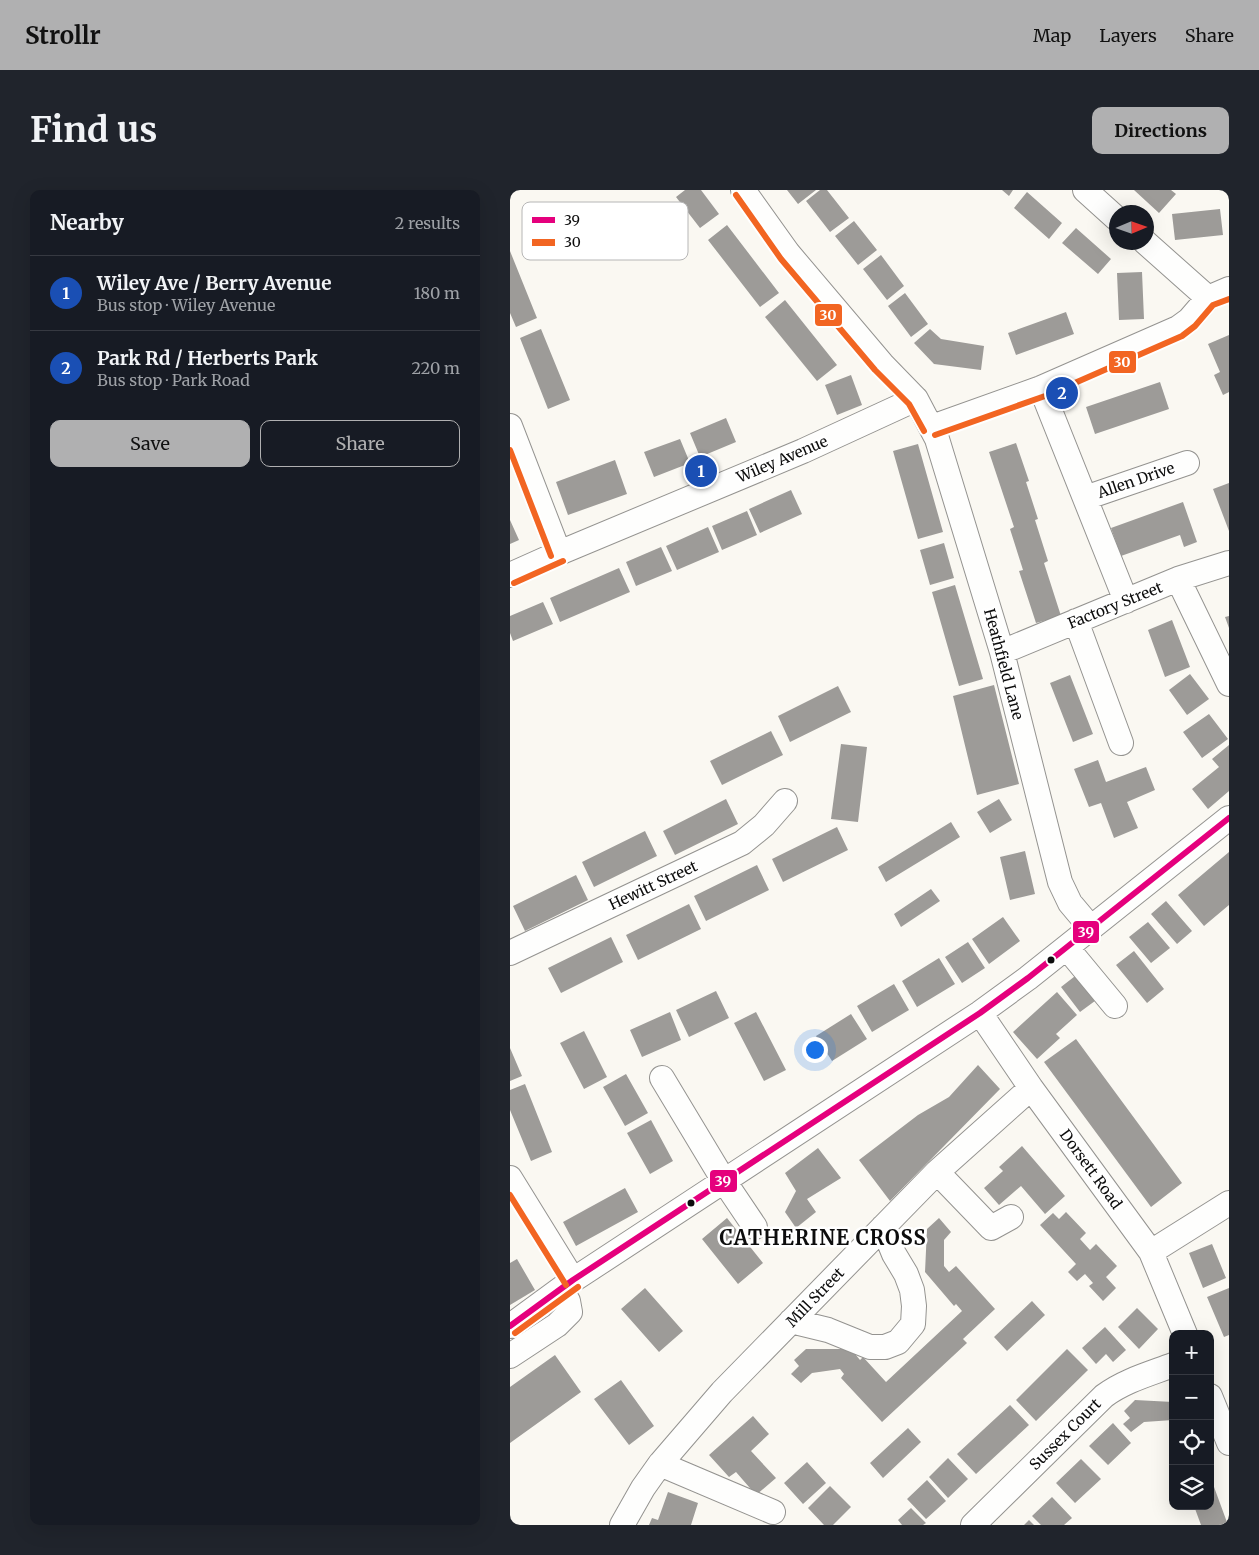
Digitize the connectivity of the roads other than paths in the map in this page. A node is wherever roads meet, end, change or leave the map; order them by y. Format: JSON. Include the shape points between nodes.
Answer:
{"nodes":[{"id":1,"x":743,"y":190,"type":"edge"},
{"id":2,"x":1085,"y":190,"type":"edge"},
{"id":3,"x":1109,"y":212,"type":"edge"},
{"id":4,"x":1154,"y":248,"type":"edge"},
{"id":5,"x":1218,"y":293,"type":"edge"},
{"id":6,"x":1041,"y":388,"type":"junction"},
{"id":7,"x":916,"y":399,"type":"junction"},
{"id":8,"x":510,"y":426,"type":"edge"},
{"id":9,"x":932,"y":427,"type":"junction"},
{"id":10,"x":1187,"y":463,"type":"dead end"},
{"id":11,"x":1085,"y":498,"type":"junction"},
{"id":12,"x":559,"y":553,"type":"junction"},
{"id":13,"x":1229,"y":563,"type":"edge"},
{"id":14,"x":510,"y":575,"type":"edge"},
{"id":15,"x":1178,"y":580,"type":"junction"},
{"id":16,"x":1126,"y":601,"type":"junction"},
{"id":17,"x":1076,"y":622,"type":"junction"},
{"id":18,"x":1002,"y":652,"type":"junction"},
{"id":19,"x":1229,"y":684,"type":"edge"},
{"id":20,"x":1121,"y":744,"type":"dead end"},
{"id":21,"x":785,"y":802,"type":"dead end"},
{"id":22,"x":1229,"y":818,"type":"edge"},
{"id":23,"x":1091,"y":928,"type":"junction"},
{"id":24,"x":1067,"y":948,"type":"junction"},
{"id":25,"x":510,"y":953,"type":"edge"},
{"id":26,"x":1115,"y":1006,"type":"dead end"},
{"id":27,"x":980,"y":1013,"type":"junction"},
{"id":28,"x":662,"y":1078,"type":"dead end"},
{"id":29,"x":1031,"y":1088,"type":"junction"},
{"id":30,"x":937,"y":1172,"type":"junction"},
{"id":31,"x":510,"y":1178,"type":"edge"},
{"id":32,"x":724,"y":1181,"type":"junction"},
{"id":33,"x":1229,"y":1203,"type":"edge"},
{"id":34,"x":1011,"y":1217,"type":"dead end"},
{"id":35,"x":755,"y":1227,"type":"dead end"},
{"id":36,"x":883,"y":1227,"type":"junction"},
{"id":37,"x":1151,"y":1252,"type":"junction"},
{"id":38,"x":567,"y":1285,"type":"junction"},
{"id":39,"x":791,"y":1321,"type":"junction"},
{"id":40,"x":510,"y":1326,"type":"edge"},
{"id":41,"x":1183,"y":1330,"type":"edge"},
{"id":42,"x":510,"y":1356,"type":"edge"},
{"id":43,"x":1169,"y":1366,"type":"edge"},
{"id":44,"x":1214,"y":1406,"type":"edge"},
{"id":45,"x":1229,"y":1443,"type":"edge"},
{"id":46,"x":660,"y":1464,"type":"junction"},
{"id":47,"x":772,"y":1512,"type":"dead end"},
{"id":48,"x":622,"y":1525,"type":"edge"},
{"id":49,"x":973,"y":1525,"type":"edge"}],
"edges":[{"from":1,"to":7,"type":"street","name":"Heathfield Lane","via":[[788,253]]},
{"from":2,"to":3,"type":"street"},
{"from":4,"to":5,"type":"street"},
{"from":5,"to":6,"type":"street","via":[[1178,328]]},
{"from":6,"to":9,"type":"street"},
{"from":6,"to":11,"type":"street","name":"Allen Drive"},
{"from":7,"to":9,"type":"street","name":"Heathfield Lane"},
{"from":7,"to":12,"type":"street","name":"Wiley Avenue","via":[[803,451]]},
{"from":8,"to":12,"type":"street"},
{"from":9,"to":18,"type":"street","name":"Heathfield Lane"},
{"from":10,"to":11,"type":"street","name":"Allen Drive"},
{"from":11,"to":16,"type":"street","name":"Allen Drive"},
{"from":12,"to":14,"type":"street","name":"Wiley Avenue"},
{"from":13,"to":15,"type":"street","name":"Factory Street"},
{"from":15,"to":16,"type":"street","name":"Factory Street"},
{"from":15,"to":19,"type":"street"},
{"from":16,"to":17,"type":"street","name":"Factory Street"},
{"from":17,"to":18,"type":"street","name":"Factory Street"},
{"from":17,"to":20,"type":"street"},
{"from":18,"to":23,"type":"street","name":"Heathfield Lane","via":[[1060,882],[1070,903]]},
{"from":21,"to":25,"type":"street","name":"Hewitt Street","via":[[742,843]]},
{"from":22,"to":23,"type":"street"},
{"from":23,"to":24,"type":"street"},
{"from":24,"to":26,"type":"street"},
{"from":24,"to":27,"type":"street"},
{"from":27,"to":29,"type":"street","name":"Dorsett Road"},
{"from":27,"to":32,"type":"street"},
{"from":28,"to":32,"type":"street"},
{"from":29,"to":30,"type":"street","name":"Mill Street"},
{"from":29,"to":37,"type":"street","name":"Dorsett Road"},
{"from":30,"to":34,"type":"street","via":[[991,1228]]},
{"from":30,"to":36,"type":"street","name":"Mill Street"},
{"from":31,"to":38,"type":"street"},
{"from":32,"to":35,"type":"street"},
{"from":32,"to":38,"type":"street"},
{"from":33,"to":37,"type":"street"},
{"from":36,"to":39,"type":"street","name":"Mill Street"},
{"from":36,"to":39,"type":"street","via":[[912,1290],[913,1324],[898,1342],[885,1347],[870,1347],[828,1330]]},
{"from":37,"to":41,"type":"street","name":"Dorsett Road"},
{"from":38,"to":40,"type":"street"},
{"from":38,"to":42,"type":"street","via":[[570,1312],[557,1325]]},
{"from":39,"to":46,"type":"street","name":"Mill Street","via":[[722,1392]]},
{"from":43,"to":49,"type":"street","name":"Sussex Court","via":[[1129,1381],[1104,1396]]},
{"from":44,"to":45,"type":"street"},
{"from":46,"to":47,"type":"street"},
{"from":46,"to":48,"type":"street","name":"Mill Street"}]}
